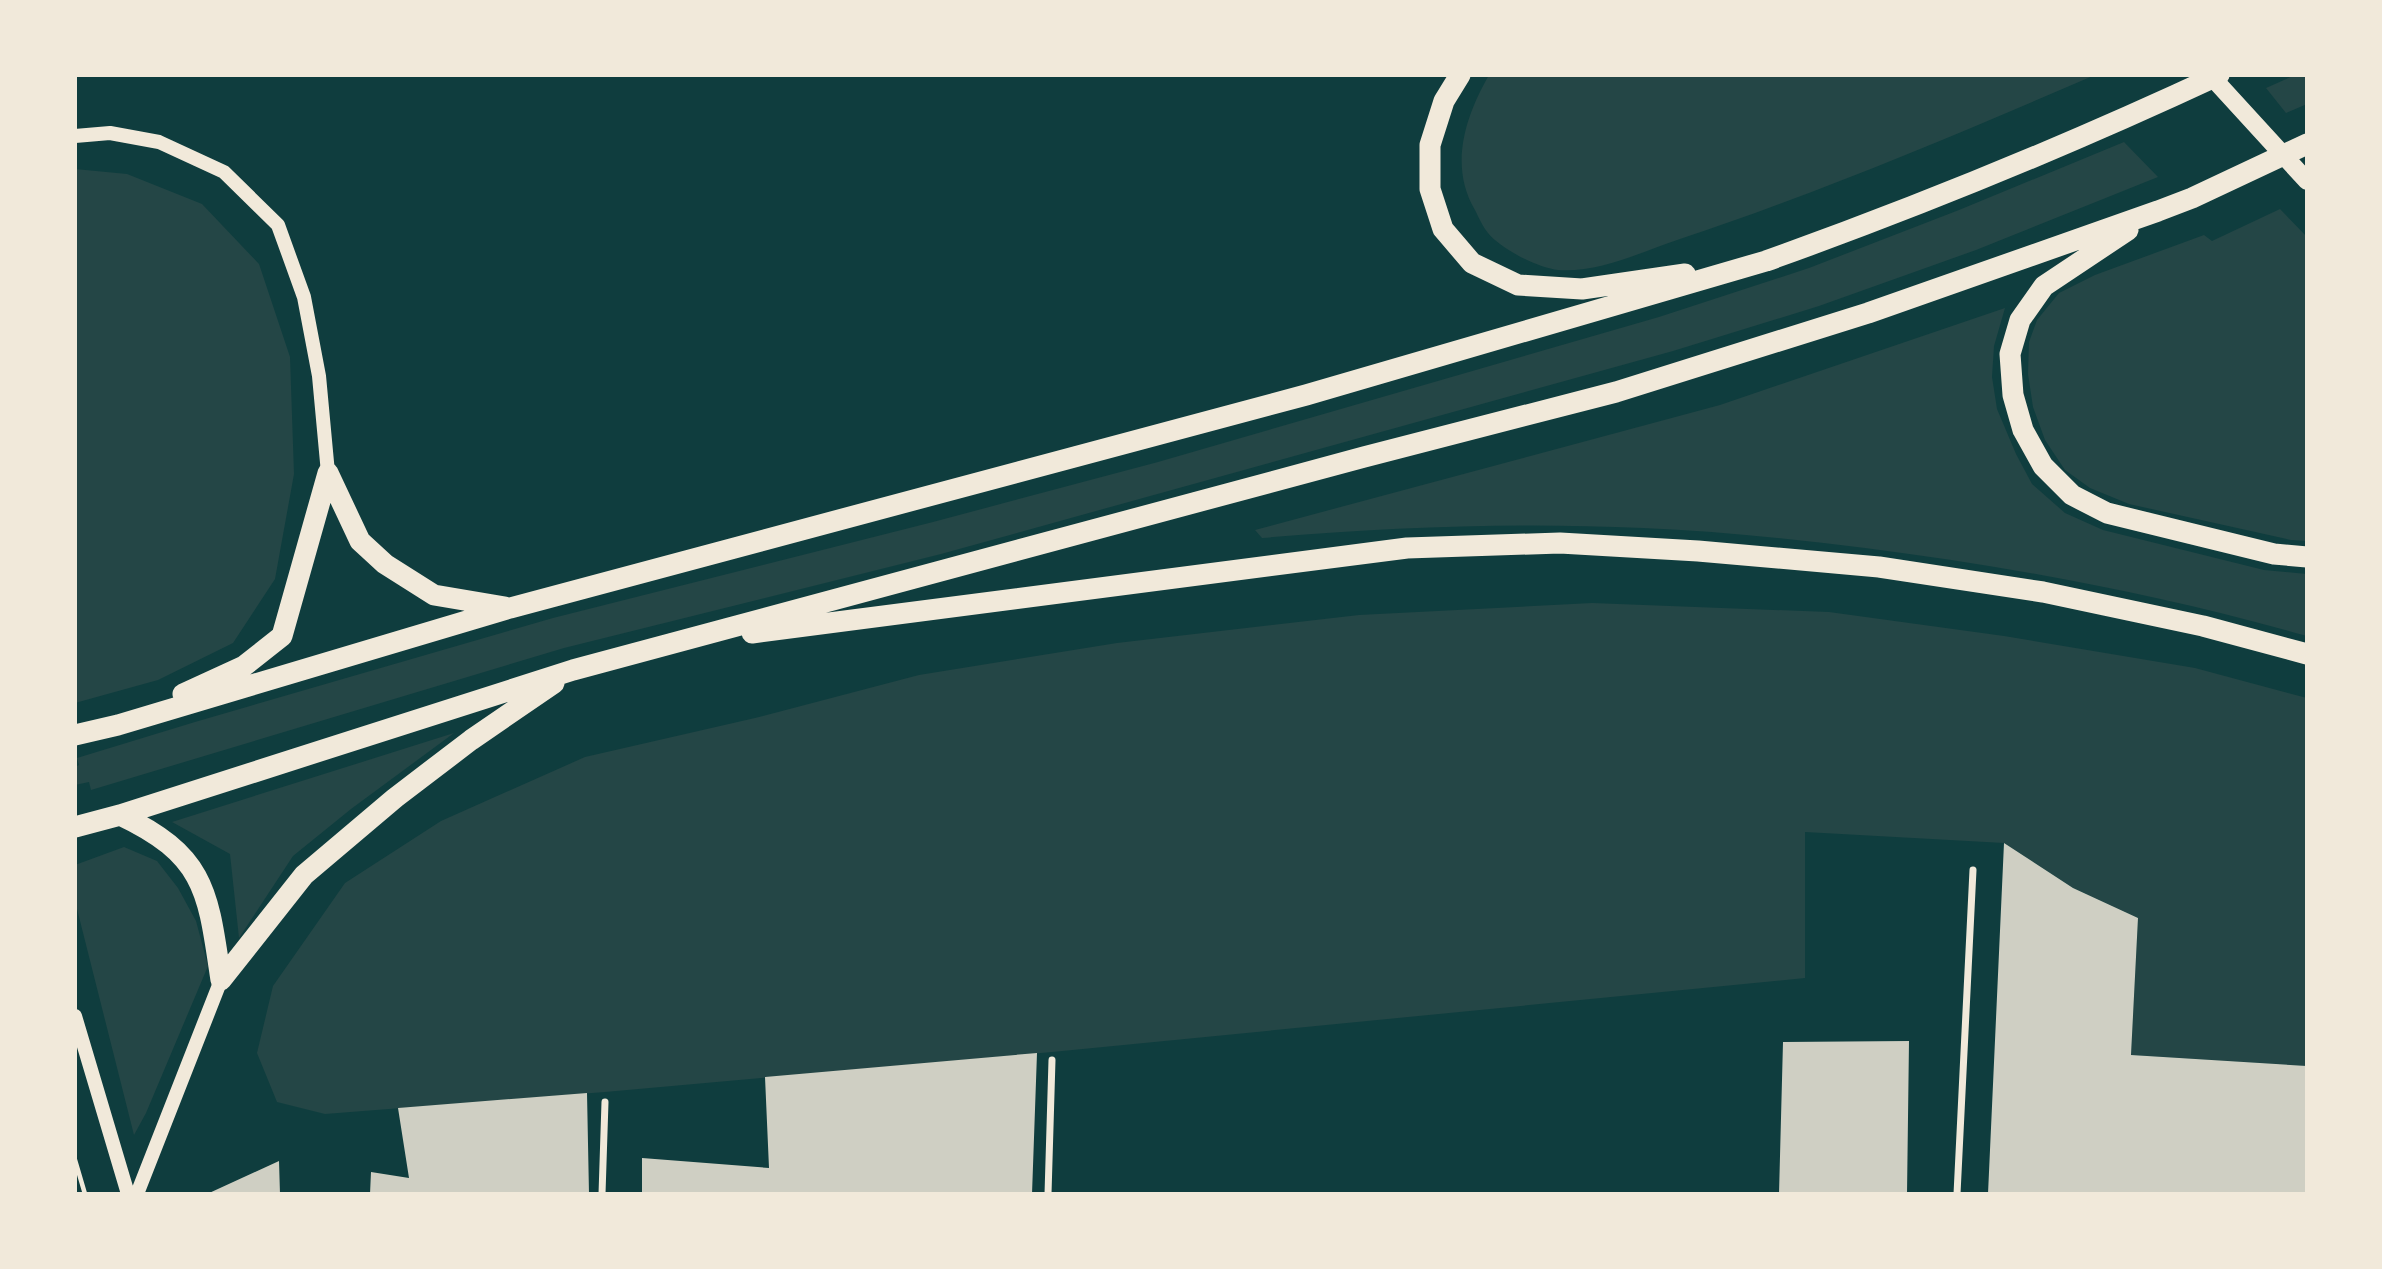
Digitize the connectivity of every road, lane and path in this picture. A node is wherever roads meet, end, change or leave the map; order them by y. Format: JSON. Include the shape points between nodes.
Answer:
{"nodes":[{"id":1,"x":1460,"y":75,"type":"edge"},
{"id":2,"x":2210,"y":75,"type":"edge"},
{"id":3,"x":2219,"y":75,"type":"edge"},
{"id":4,"x":75,"y":136,"type":"edge"},
{"id":5,"x":2307,"y":144,"type":"edge"},
{"id":6,"x":2307,"y":181,"type":"edge"},
{"id":7,"x":2158,"y":211,"type":"junction"},
{"id":8,"x":1766,"y":261,"type":"junction"},
{"id":9,"x":328,"y":473,"type":"junction"},
{"id":10,"x":2307,"y":557,"type":"edge"},
{"id":11,"x":510,"y":608,"type":"junction"},
{"id":12,"x":667,"y":645,"type":"junction"},
{"id":13,"x":2307,"y":654,"type":"edge"},
{"id":14,"x":573,"y":670,"type":"junction"},
{"id":15,"x":118,"y":725,"type":"junction"},
{"id":16,"x":77,"y":735,"type":"edge"},
{"id":17,"x":120,"y":815,"type":"junction"},
{"id":18,"x":80,"y":825,"type":"edge"},
{"id":19,"x":1973,"y":870,"type":"dead end"},
{"id":20,"x":221,"y":980,"type":"junction"},
{"id":21,"x":75,"y":1016,"type":"edge"},
{"id":22,"x":1052,"y":1060,"type":"dead end"},
{"id":23,"x":604,"y":1101,"type":"dead end"},
{"id":24,"x":75,"y":1160,"type":"edge"},
{"id":25,"x":85,"y":1194,"type":"edge"},
{"id":26,"x":128,"y":1194,"type":"edge"},
{"id":27,"x":137,"y":1194,"type":"edge"},
{"id":28,"x":602,"y":1194,"type":"edge"},
{"id":29,"x":1048,"y":1194,"type":"edge"},
{"id":30,"x":1957,"y":1194,"type":"edge"}],
"edges":[{"from":1,"to":8,"type":"highway","via":[[1444,101],[1430,145],[1430,189],[1443,229],[1472,263],[1518,285],[1582,289]]},
{"from":2,"to":6,"type":"main road"},
{"from":3,"to":8,"type":"highway","via":[[2104,129]]},
{"from":4,"to":9,"type":"main road","via":[[110,133],[159,142],[224,172],[278,225],[307,310]]},
{"from":5,"to":7,"type":"highway"},
{"from":7,"to":10,"type":"highway","via":[[2044,286],[2020,320],[2010,354],[2013,395],[2023,430],[2043,466],[2072,495],[2108,513],[2274,554]]},
{"from":7,"to":12,"type":"highway","via":[[1868,313],[1616,392]]},
{"from":8,"to":11,"type":"highway","via":[[1306,395]]},
{"from":9,"to":11,"type":"highway","via":[[360,541],[385,564],[435,594]]},
{"from":9,"to":15,"type":"highway","via":[[282,636],[244,666]]},
{"from":11,"to":15,"type":"highway"},
{"from":12,"to":13,"type":"highway","via":[[1407,548],[1560,543],[1879,567],[2043,592]]},
{"from":12,"to":14,"type":"highway"},
{"from":14,"to":17,"type":"highway"},
{"from":14,"to":20,"type":"highway","via":[[417,781],[304,875]]},
{"from":15,"to":16,"type":"highway"},
{"from":17,"to":18,"type":"highway"},
{"from":17,"to":20,"type":"highway","via":[[156,835],[190,865],[202,885],[214,924]]},
{"from":19,"to":30,"type":"street"},
{"from":20,"to":27,"type":"main road"},
{"from":21,"to":26,"type":"main road"},
{"from":22,"to":29,"type":"street"},
{"from":23,"to":28,"type":"street"},
{"from":24,"to":25,"type":"path"}]}
